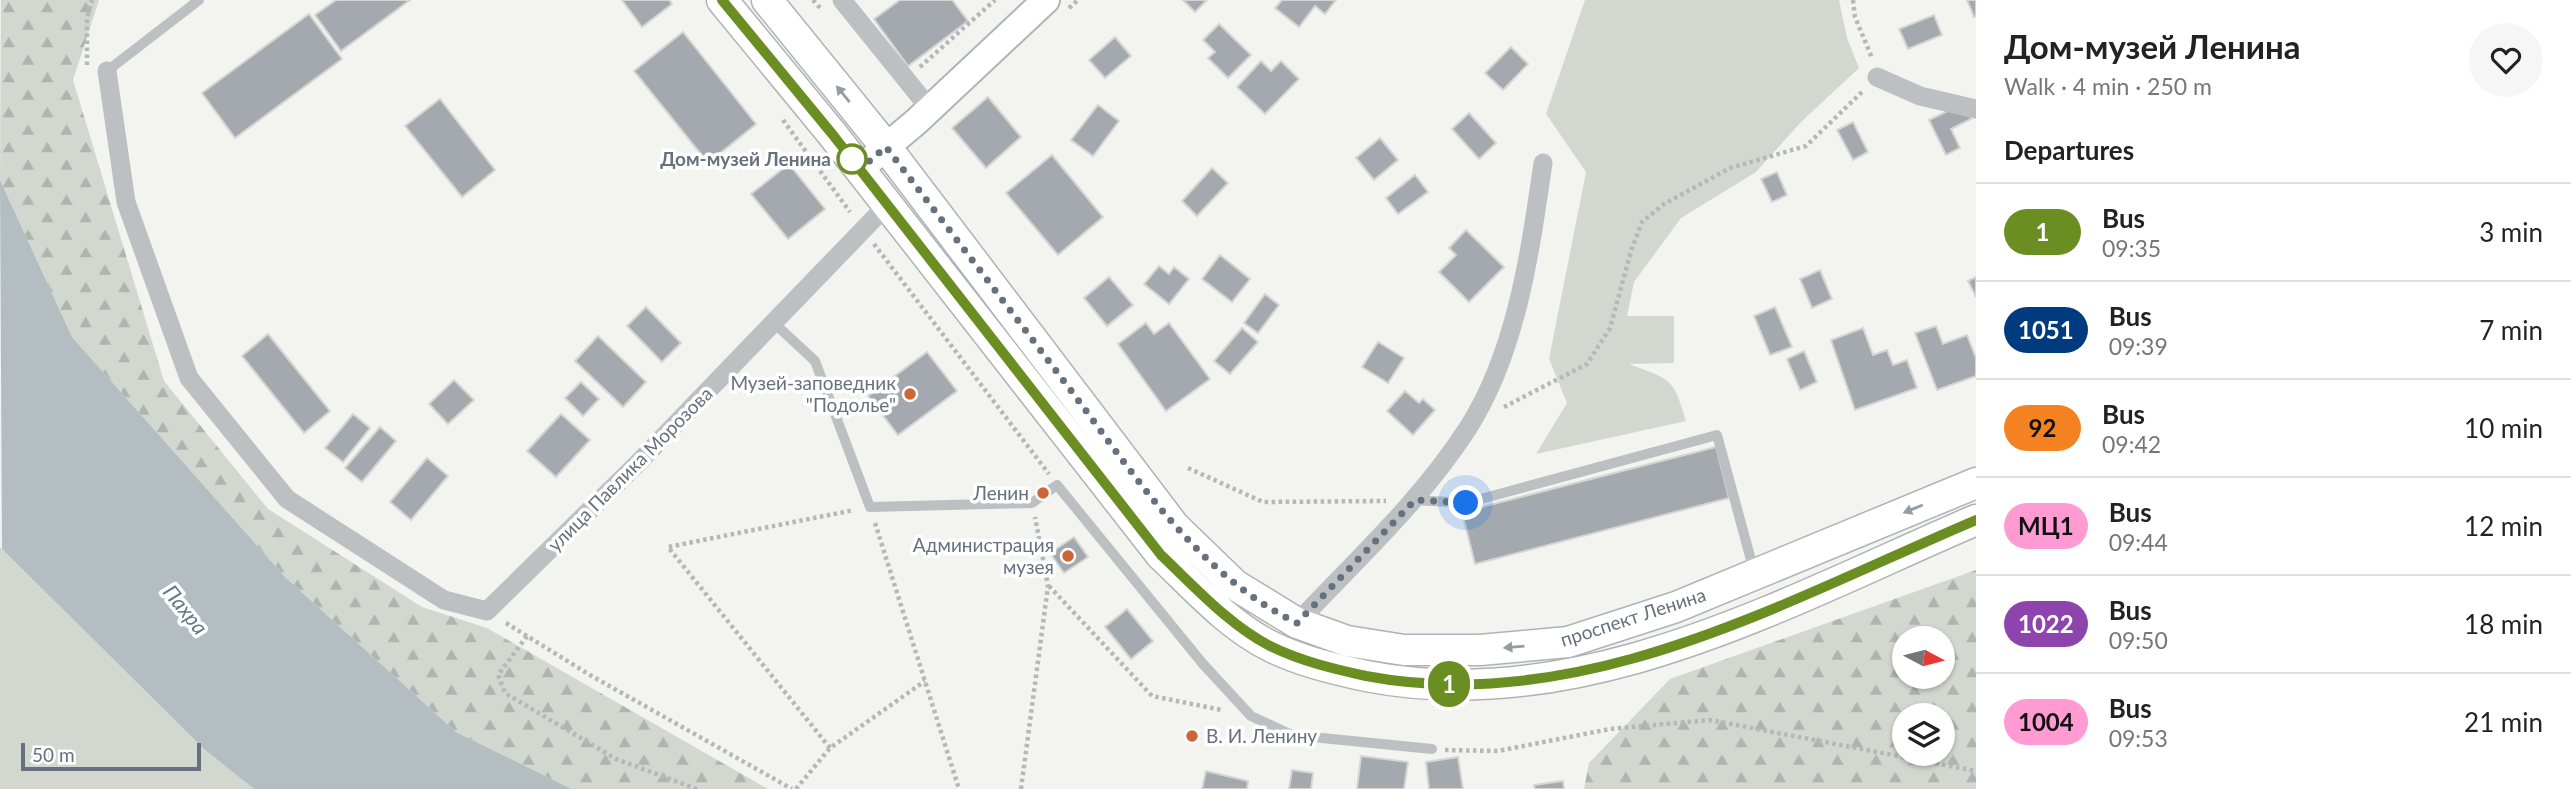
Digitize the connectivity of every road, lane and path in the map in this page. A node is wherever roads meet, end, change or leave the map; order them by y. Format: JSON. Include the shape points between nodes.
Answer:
{"nodes":[{"id":1,"x":92,"y":0,"type":"edge"},
{"id":2,"x":199,"y":0,"type":"edge"},
{"id":3,"x":722,"y":0,"type":"edge"},
{"id":4,"x":767,"y":0,"type":"edge"},
{"id":5,"x":842,"y":0,"type":"edge"},
{"id":6,"x":995,"y":0,"type":"edge"},
{"id":7,"x":1046,"y":0,"type":"edge"},
{"id":8,"x":1853,"y":0,"type":"edge"},
{"id":9,"x":1877,"y":77,"type":"junction"},
{"id":10,"x":108,"y":79,"type":"junction"},
{"id":11,"x":906,"y":80,"type":"junction"},
{"id":12,"x":930,"y":109,"type":"junction"},
{"id":13,"x":1976,"y":109,"type":"edge"},
{"id":14,"x":886,"y":147,"type":"junction"},
{"id":15,"x":1543,"y":163,"type":"dead end"},
{"id":16,"x":860,"y":169,"type":"junction"},
{"id":17,"x":887,"y":205,"type":"junction"},
{"id":18,"x":863,"y":230,"type":"junction"},
{"id":19,"x":774,"y":323,"type":"junction"},
{"id":20,"x":1469,"y":426,"type":"junction"},
{"id":21,"x":1188,"y":468,"type":"dead end"},
{"id":22,"x":1976,"y":484,"type":"edge"},
{"id":23,"x":1058,"y":485,"type":"junction"},
{"id":24,"x":1415,"y":500,"type":"junction"},
{"id":25,"x":1032,"y":503,"type":"junction"},
{"id":26,"x":870,"y":507,"type":"junction"},
{"id":27,"x":1976,"y":520,"type":"edge"},
{"id":28,"x":1755,"y":575,"type":"junction"},
{"id":29,"x":1048,"y":586,"type":"junction"},
{"id":30,"x":487,"y":611,"type":"junction"},
{"id":31,"x":1297,"y":623,"type":"junction"},
{"id":32,"x":527,"y":636,"type":"junction"},
{"id":33,"x":925,"y":681,"type":"junction"},
{"id":34,"x":1251,"y":716,"type":"junction"},
{"id":35,"x":830,"y":748,"type":"junction"},
{"id":36,"x":1432,"y":749,"type":"joint"},
{"id":37,"x":1976,"y":771,"type":"edge"},
{"id":38,"x":697,"y":789,"type":"edge"},
{"id":39,"x":794,"y":789,"type":"edge"},
{"id":40,"x":959,"y":789,"type":"edge"},
{"id":41,"x":1021,"y":789,"type":"edge"}],
"edges":[{"from":1,"to":10,"type":"path","via":[[85,61],[93,79]]},
{"from":2,"to":10,"type":"lane"},
{"from":3,"to":16,"type":"main road","name":"проспект Ленина"},
{"from":14,"to":4,"type":"main road","name":"проспект Ленина","one_way":true},
{"from":5,"to":11,"type":"street"},
{"from":6,"to":11,"type":"path"},
{"from":7,"to":12,"type":"street"},
{"from":8,"to":9,"type":"path"},
{"from":9,"to":13,"type":"street","via":[[1920,96]]},
{"from":9,"to":20,"type":"path","via":[[1806,146],[1730,169],[1664,204],[1642,222],[1610,328],[1587,364]]},
{"from":10,"to":30,"type":"street","via":[[126,202],[189,378],[287,499],[444,600]]},
{"from":11,"to":12,"type":"street"},
{"from":12,"to":14,"type":"street"},
{"from":14,"to":16,"type":"street"},
{"from":14,"to":31,"type":"main road","name":"проспект Ленина","via":[[1174,526],[1235,585]]},
{"from":15,"to":20,"type":"street","via":[[1531,250],[1502,359]]},
{"from":16,"to":17,"type":"main road","name":"проспект Ленина"},
{"from":17,"to":18,"type":"street","name":"улица Павлика Морозова"},
{"from":17,"to":27,"type":"main road","name":"проспект Ленина","via":[[1161,555],[1223,613],[1269,646],[1330,668],[1392,681],[1482,686],[1576,674],[1688,643]]},
{"from":18,"to":19,"type":"street","name":"улица Павлика Морозова"},
{"from":18,"to":23,"type":"path"},
{"from":19,"to":26,"type":"lane","via":[[814,361]]},
{"from":19,"to":30,"type":"street","name":"улица Павлика Морозова"},
{"from":20,"to":24,"type":"street"},
{"from":21,"to":24,"type":"path","via":[[1263,502]]},
{"from":22,"to":28,"type":"main road","name":"проспект Ленина","one_way":true},
{"from":23,"to":25,"type":"lane"},
{"from":23,"to":34,"type":"lane"},
{"from":24,"to":28,"type":"lane","via":[[1466,503],[1717,435]]},
{"from":24,"to":31,"type":"street"},
{"from":25,"to":26,"type":"lane"},
{"from":25,"to":29,"type":"path"},
{"from":26,"to":33,"type":"path"},
{"from":26,"to":35,"type":"path","via":[[668,547]]},
{"from":28,"to":31,"type":"main road","name":"проспект Ленина","one_way":true,"via":[[1568,642],[1480,650],[1404,650],[1347,641]]},
{"from":29,"to":34,"type":"path","via":[[1152,696]]},
{"from":29,"to":41,"type":"path"},
{"from":30,"to":32,"type":"path"},
{"from":32,"to":38,"type":"path","via":[[498,675],[505,692],[616,759]]},
{"from":32,"to":39,"type":"path"},
{"from":33,"to":35,"type":"path"},
{"from":33,"to":40,"type":"path"},
{"from":34,"to":36,"type":"lane","via":[[1292,735]]},
{"from":35,"to":39,"type":"path"},
{"from":36,"to":37,"type":"path","via":[[1498,751],[1609,729],[1710,720]]}]}
